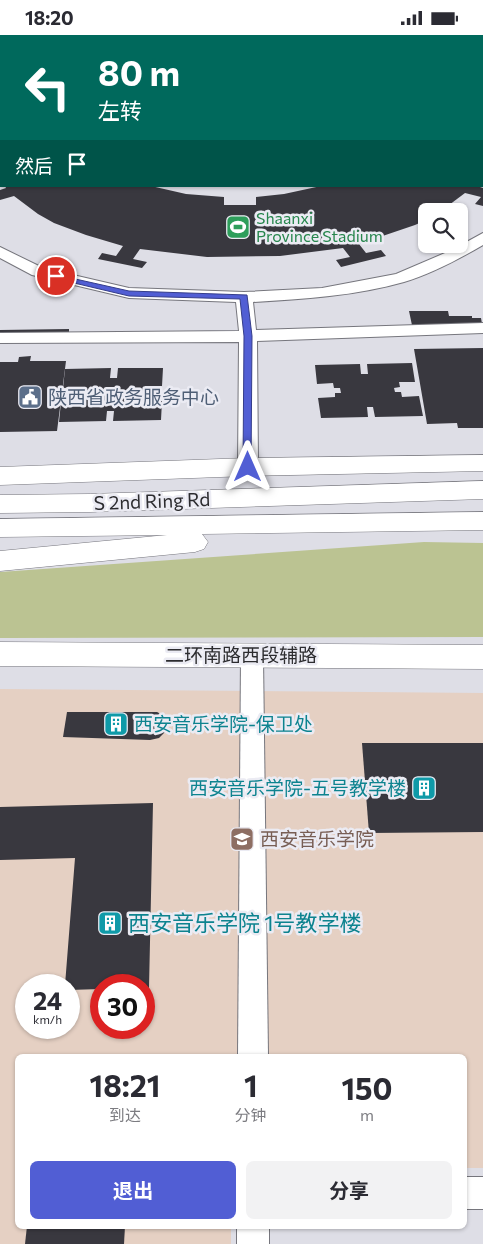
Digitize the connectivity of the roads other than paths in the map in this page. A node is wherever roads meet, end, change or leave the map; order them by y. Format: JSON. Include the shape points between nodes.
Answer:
{"nodes":[{"id":1,"x":483,"y":238,"type":"edge"},
{"id":2,"x":0,"y":252,"type":"edge"},
{"id":3,"x":244,"y":297,"type":"junction"},
{"id":4,"x":483,"y":329,"type":"edge"},
{"id":5,"x":248,"y":336,"type":"junction"},
{"id":6,"x":0,"y":338,"type":"edge"},
{"id":7,"x":483,"y":463,"type":"edge"},
{"id":8,"x":248,"y":467,"type":"junction"},
{"id":9,"x":0,"y":476,"type":"edge"},
{"id":10,"x":0,"y":483,"type":"edge"},
{"id":11,"x":483,"y":489,"type":"edge"},
{"id":12,"x":0,"y":504,"type":"edge"},
{"id":13,"x":483,"y":521,"type":"edge"},
{"id":14,"x":393,"y":523,"type":"junction"},
{"id":15,"x":0,"y":528,"type":"edge"},
{"id":16,"x":0,"y":561,"type":"edge"},
{"id":17,"x":0,"y":654,"type":"edge"},
{"id":18,"x":252,"y":656,"type":"junction"},
{"id":19,"x":483,"y":657,"type":"edge"},
{"id":20,"x":253,"y":1054,"type":"edge"},
{"id":21,"x":467,"y":1193,"type":"edge"},
{"id":22,"x":483,"y":1193,"type":"edge"},
{"id":23,"x":253,"y":1229,"type":"edge"},
{"id":24,"x":253,"y":1244,"type":"edge"}],
"edges":[{"from":1,"to":3,"type":"street","via":[[458,253],[400,278],[322,293]]},
{"from":2,"to":3,"type":"street","via":[[38,272],[129,293]]},
{"from":3,"to":5,"type":"street"},
{"from":4,"to":5,"type":"street"},
{"from":5,"to":6,"type":"street"},
{"from":5,"to":8,"type":"street"},
{"from":7,"to":8,"type":"main road"},
{"from":8,"to":9,"type":"main road"},
{"from":10,"to":11,"type":"main road"},
{"from":11,"to":12,"type":"main road","name":"S 2nd Ring Rd"},
{"from":13,"to":14,"type":"main road","name":"S 2nd Ring Rd"},
{"from":14,"to":15,"type":"main road","name":"S 2nd Ring Rd"},
{"from":14,"to":16,"type":"main road"},
{"from":17,"to":18,"type":"main road","name":"二环南路西段辅路"},
{"from":18,"to":19,"type":"main road","name":"二环南路西段辅路"},
{"from":18,"to":20,"type":"street"},
{"from":21,"to":22,"type":"street"},
{"from":23,"to":24,"type":"street"}]}
